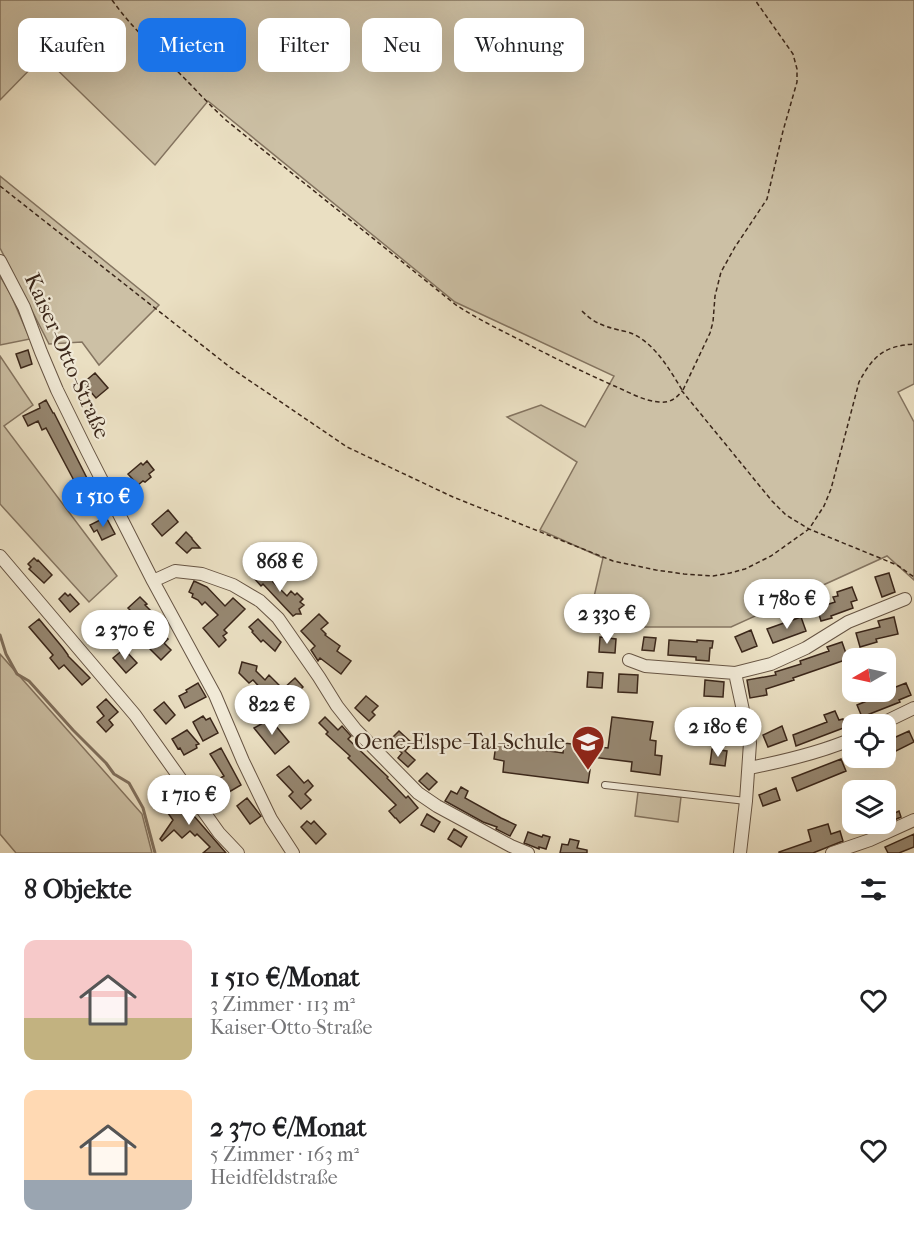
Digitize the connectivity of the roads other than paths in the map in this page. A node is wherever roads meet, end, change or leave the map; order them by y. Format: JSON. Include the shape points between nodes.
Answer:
{"nodes":[{"id":1,"x":0,"y":261,"type":"edge"},
{"id":2,"x":0,"y":556,"type":"edge"},
{"id":3,"x":153,"y":581,"type":"junction"},
{"id":4,"x":905,"y":599,"type":"dead end"},
{"id":5,"x":629,"y":660,"type":"dead end"},
{"id":6,"x":735,"y":673,"type":"junction"},
{"id":7,"x":914,"y":708,"type":"edge"},
{"id":8,"x":896,"y":717,"type":"edge"},
{"id":9,"x":842,"y":743,"type":"edge"},
{"id":10,"x":749,"y":768,"type":"junction"},
{"id":11,"x":605,"y":785,"type":"dead end"},
{"id":12,"x":746,"y":801,"type":"junction"},
{"id":13,"x":914,"y":820,"type":"edge"},
{"id":14,"x":238,"y":853,"type":"edge"},
{"id":15,"x":293,"y":853,"type":"edge"},
{"id":16,"x":528,"y":853,"type":"edge"},
{"id":17,"x":740,"y":853,"type":"edge"},
{"id":18,"x":832,"y":853,"type":"edge"}],
"edges":[{"from":1,"to":3,"type":"street","name":"Kaiser-Otto-Straße","via":[[24,307],[57,390]]},
{"from":2,"to":14,"type":"street","via":[[135,715],[219,833]]},
{"from":3,"to":15,"type":"street","name":"Kaiser-Otto-Straße","via":[[215,695],[271,819]]},
{"from":3,"to":16,"type":"street","via":[[175,571],[201,574],[233,585],[260,601],[278,618],[356,730],[418,792],[446,811]]},
{"from":4,"to":6,"type":"street","via":[[848,622],[771,664]]},
{"from":5,"to":6,"type":"street","via":[[645,666]]},
{"from":6,"to":10,"type":"street","via":[[750,743]]},
{"from":7,"to":8,"type":"street"},
{"from":9,"to":10,"type":"street","via":[[783,762]]},
{"from":10,"to":12,"type":"street"},
{"from":11,"to":12,"type":"lane"},
{"from":12,"to":17,"type":"street"},
{"from":13,"to":18,"type":"street"}]}
